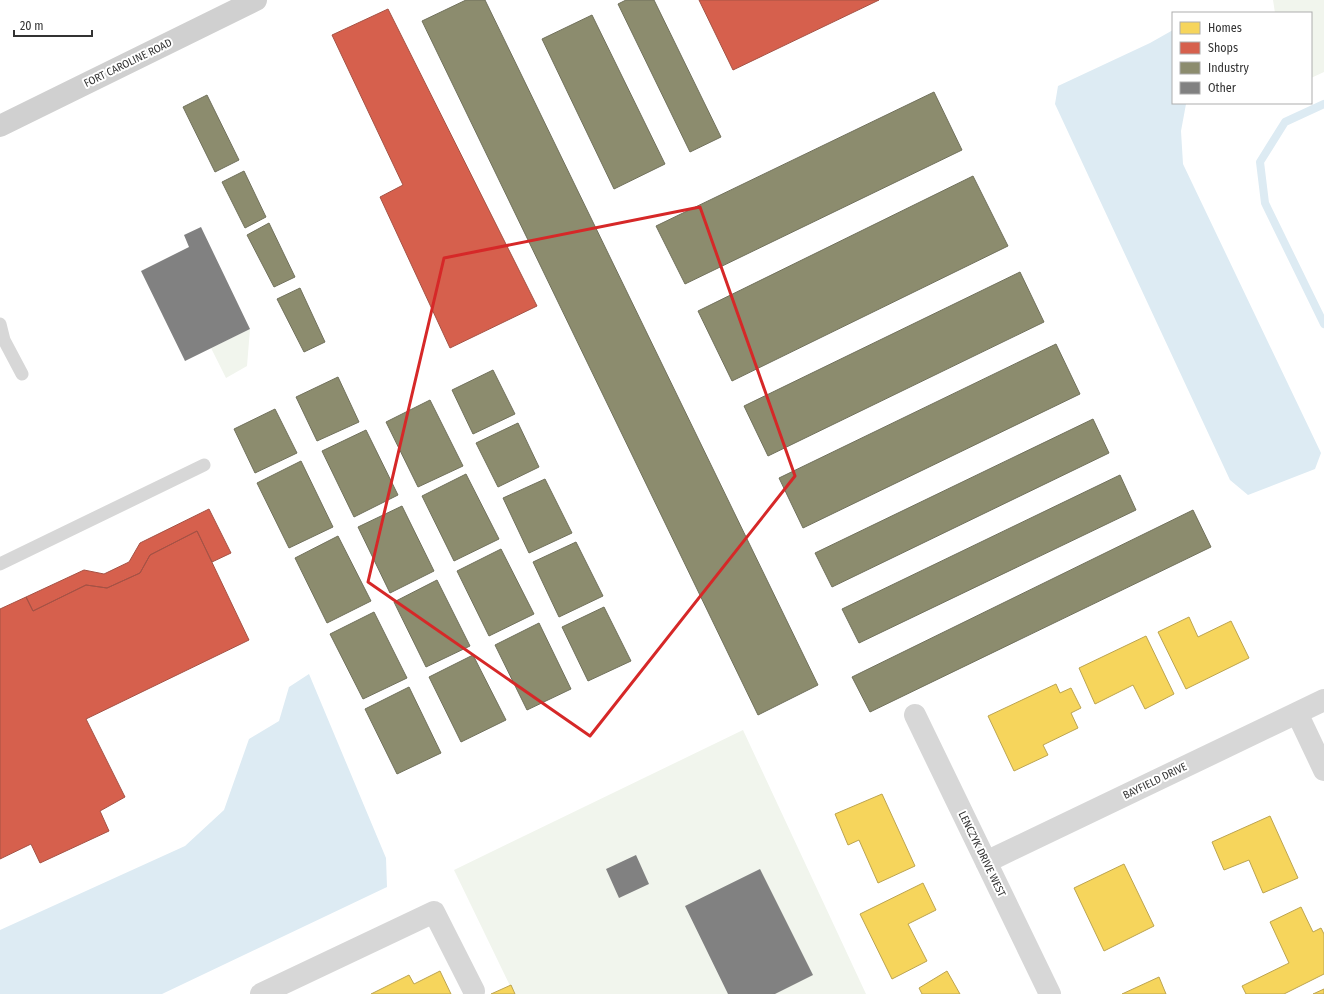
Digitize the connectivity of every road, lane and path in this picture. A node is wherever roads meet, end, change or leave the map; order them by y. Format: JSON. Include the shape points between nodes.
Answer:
{"nodes":[{"id":1,"x":256,"y":0,"type":"edge"},
{"id":2,"x":0,"y":126,"type":"edge"},
{"id":3,"x":0,"y":324,"type":"edge"},
{"id":4,"x":22,"y":374,"type":"dead end"},
{"id":5,"x":204,"y":465,"type":"dead end"},
{"id":6,"x":0,"y":564,"type":"edge"},
{"id":7,"x":1324,"y":700,"type":"edge"},
{"id":8,"x":1297,"y":713,"type":"junction"},
{"id":9,"x":915,"y":715,"type":"dead end"},
{"id":10,"x":1324,"y":770,"type":"edge"},
{"id":11,"x":986,"y":862,"type":"junction"},
{"id":12,"x":474,"y":991,"type":"dead end"},
{"id":13,"x":261,"y":994,"type":"edge"},
{"id":14,"x":1050,"y":994,"type":"edge"}],
"edges":[{"from":1,"to":2,"type":"street","name":"FORT CAROLINE ROAD"},
{"from":3,"to":4,"type":"lane","via":[[4,340]]},
{"from":5,"to":6,"type":"lane"},
{"from":7,"to":8,"type":"street","name":"BAYFIELD DRIVE"},
{"from":8,"to":10,"type":"street"},
{"from":8,"to":11,"type":"street","name":"BAYFIELD DRIVE"},
{"from":9,"to":11,"type":"street","name":"LENCZYK DRIVE WEST"},
{"from":11,"to":14,"type":"street","name":"LENCZYK DRIVE WEST"},
{"from":12,"to":13,"type":"street","via":[[434,912]]}]}
